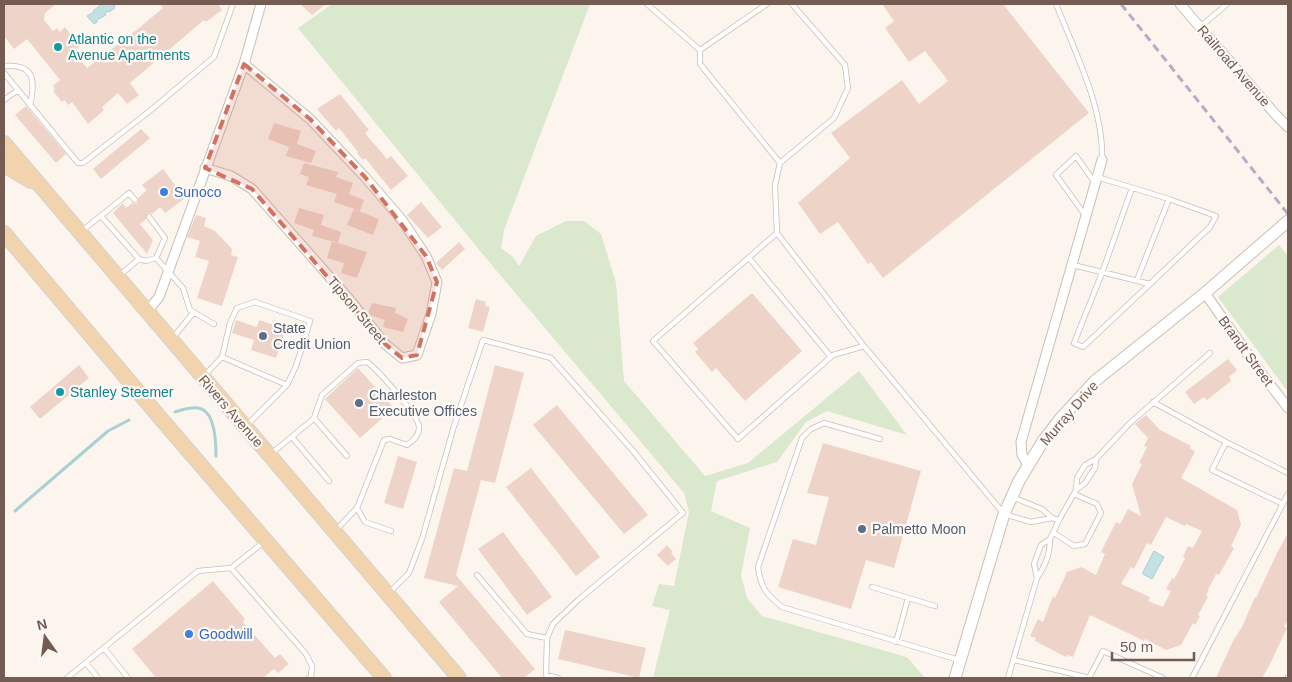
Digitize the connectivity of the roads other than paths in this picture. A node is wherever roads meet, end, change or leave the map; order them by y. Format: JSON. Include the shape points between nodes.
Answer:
{"nodes":[{"id":1,"x":233,"y":4,"type":"edge"},
{"id":2,"x":261,"y":4,"type":"edge"},
{"id":3,"x":647,"y":4,"type":"edge"},
{"id":4,"x":767,"y":4,"type":"edge"},
{"id":5,"x":792,"y":4,"type":"edge"},
{"id":6,"x":1056,"y":4,"type":"edge"},
{"id":7,"x":1180,"y":4,"type":"edge"},
{"id":8,"x":1227,"y":4,"type":"edge"},
{"id":9,"x":1200,"y":27,"type":"junction"},
{"id":10,"x":700,"y":50,"type":"junction"},
{"id":11,"x":244,"y":64,"type":"junction"},
{"id":12,"x":4,"y":66,"type":"edge"},
{"id":13,"x":4,"y":73,"type":"edge"},
{"id":14,"x":18,"y":90,"type":"junction"},
{"id":15,"x":4,"y":100,"type":"edge"},
{"id":16,"x":30,"y":105,"type":"junction"},
{"id":17,"x":1288,"y":127,"type":"edge"},
{"id":18,"x":4,"y":144,"type":"edge"},
{"id":19,"x":1102,"y":160,"type":"joint"},
{"id":20,"x":780,"y":163,"type":"junction"},
{"id":21,"x":4,"y":165,"type":"edge"},
{"id":22,"x":205,"y":168,"type":"junction"},
{"id":23,"x":4,"y":174,"type":"edge"},
{"id":24,"x":1096,"y":180,"type":"junction"},
{"id":25,"x":42,"y":188,"type":"junction"},
{"id":26,"x":1132,"y":188,"type":"junction"},
{"id":27,"x":1169,"y":199,"type":"junction"},
{"id":28,"x":135,"y":200,"type":"dead end"},
{"id":29,"x":101,"y":216,"type":"junction"},
{"id":30,"x":1086,"y":216,"type":"junction"},
{"id":31,"x":149,"y":217,"type":"dead end"},
{"id":32,"x":1288,"y":221,"type":"edge"},
{"id":33,"x":81,"y":232,"type":"junction"},
{"id":34,"x":777,"y":233,"type":"junction"},
{"id":35,"x":4,"y":234,"type":"edge"},
{"id":36,"x":139,"y":258,"type":"junction"},
{"id":37,"x":156,"y":258,"type":"junction"},
{"id":38,"x":749,"y":258,"type":"junction"},
{"id":39,"x":1072,"y":265,"type":"junction"},
{"id":40,"x":168,"y":271,"type":"junction"},
{"id":41,"x":1102,"y":273,"type":"junction"},
{"id":42,"x":117,"y":278,"type":"junction"},
{"id":43,"x":1137,"y":280,"type":"junction"},
{"id":44,"x":1150,"y":284,"type":"junction"},
{"id":45,"x":1205,"y":293,"type":"junction"},
{"id":46,"x":193,"y":312,"type":"junction"},
{"id":47,"x":146,"y":313,"type":"junction"},
{"id":48,"x":214,"y":324,"type":"dead end"},
{"id":49,"x":170,"y":341,"type":"junction"},
{"id":50,"x":864,"y":346,"type":"junction"},
{"id":51,"x":1210,"y":353,"type":"dead end"},
{"id":52,"x":222,"y":357,"type":"junction"},
{"id":53,"x":831,"y":357,"type":"junction"},
{"id":54,"x":202,"y":378,"type":"junction"},
{"id":55,"x":287,"y":385,"type":"junction"},
{"id":56,"x":1153,"y":402,"type":"junction"},
{"id":57,"x":1288,"y":408,"type":"edge"},
{"id":58,"x":314,"y":418,"type":"junction"},
{"id":59,"x":244,"y":428,"type":"junction"},
{"id":60,"x":292,"y":437,"type":"junction"},
{"id":61,"x":880,"y":439,"type":"dead end"},
{"id":62,"x":1226,"y":442,"type":"junction"},
{"id":63,"x":269,"y":456,"type":"junction"},
{"id":64,"x":347,"y":456,"type":"dead end"},
{"id":65,"x":1096,"y":460,"type":"junction"},
{"id":66,"x":1028,"y":465,"type":"junction"},
{"id":67,"x":1081,"y":472,"type":"junction"},
{"id":68,"x":1288,"y":473,"type":"edge"},
{"id":69,"x":1089,"y":477,"type":"junction"},
{"id":70,"x":329,"y":481,"type":"dead end"},
{"id":71,"x":1075,"y":492,"type":"junction"},
{"id":72,"x":1288,"y":494,"type":"edge"},
{"id":73,"x":1011,"y":497,"type":"junction"},
{"id":74,"x":1283,"y":504,"type":"junction"},
{"id":75,"x":357,"y":508,"type":"junction"},
{"id":76,"x":1004,"y":514,"type":"junction"},
{"id":77,"x":1052,"y":518,"type":"junction"},
{"id":78,"x":1059,"y":520,"type":"junction"},
{"id":79,"x":391,"y":531,"type":"dead end"},
{"id":80,"x":334,"y":532,"type":"junction"},
{"id":81,"x":1054,"y":533,"type":"junction"},
{"id":82,"x":1050,"y":539,"type":"junction"},
{"id":83,"x":266,"y":540,"type":"junction"},
{"id":84,"x":1037,"y":554,"type":"junction"},
{"id":85,"x":1048,"y":558,"type":"junction"},
{"id":86,"x":231,"y":568,"type":"junction"},
{"id":87,"x":477,"y":576,"type":"dead end"},
{"id":88,"x":1037,"y":578,"type":"junction"},
{"id":89,"x":872,"y":587,"type":"dead end"},
{"id":90,"x":387,"y":595,"type":"junction"},
{"id":91,"x":908,"y":598,"type":"junction"},
{"id":92,"x":936,"y":606,"type":"dead end"},
{"id":93,"x":547,"y":638,"type":"junction"},
{"id":94,"x":896,"y":642,"type":"junction"},
{"id":95,"x":104,"y":648,"type":"junction"},
{"id":96,"x":440,"y":657,"type":"junction"},
{"id":97,"x":960,"y":660,"type":"junction"},
{"id":98,"x":1014,"y":660,"type":"junction"},
{"id":99,"x":86,"y":663,"type":"junction"},
{"id":100,"x":544,"y":676,"type":"edge"},
{"id":101,"x":380,"y":677,"type":"edge"},
{"id":102,"x":67,"y":678,"type":"edge"},
{"id":103,"x":98,"y":678,"type":"edge"},
{"id":104,"x":128,"y":678,"type":"edge"},
{"id":105,"x":309,"y":678,"type":"edge"},
{"id":106,"x":446,"y":678,"type":"edge"},
{"id":107,"x":458,"y":678,"type":"edge"},
{"id":108,"x":558,"y":678,"type":"edge"},
{"id":109,"x":955,"y":678,"type":"edge"},
{"id":110,"x":1008,"y":678,"type":"edge"},
{"id":111,"x":1090,"y":678,"type":"edge"},
{"id":112,"x":1163,"y":678,"type":"edge"},
{"id":113,"x":1192,"y":678,"type":"edge"}],
"edges":[{"from":1,"to":16,"type":"lane","via":[[214,57],[83,163],[78,163]]},
{"from":2,"to":11,"type":"street"},
{"from":3,"to":10,"type":"lane"},
{"from":4,"to":10,"type":"lane"},
{"from":5,"to":20,"type":"lane","via":[[845,65],[848,88],[834,118]]},
{"from":6,"to":19,"type":"lane","via":[[1096,105]]},
{"from":7,"to":9,"type":"street","name":"Railroad Avenue"},
{"from":8,"to":9,"type":"lane"},
{"from":9,"to":17,"type":"street","name":"Railroad Avenue"},
{"from":10,"to":20,"type":"lane","via":[[700,64]]},
{"from":11,"to":22,"type":"street"},
{"from":11,"to":22,"type":"street","name":"Tipson Street","via":[[310,119],[365,177],[402,220],[426,256],[437,282],[431,314],[417,355],[402,358],[385,344],[252,189],[231,176]]},
{"from":12,"to":16,"type":"lane","via":[[18,65],[31,74],[34,88]]},
{"from":13,"to":14,"type":"lane"},
{"from":14,"to":15,"type":"lane"},
{"from":14,"to":16,"type":"lane"},
{"from":18,"to":25,"type":"main road","name":"Rivers Avenue"},
{"from":19,"to":24,"type":"street"},
{"from":20,"to":34,"type":"lane","via":[[775,185]]},
{"from":21,"to":25,"type":"main road"},
{"from":22,"to":40,"type":"street"},
{"from":23,"to":25,"type":"main road"},
{"from":24,"to":26,"type":"lane"},
{"from":24,"to":30,"type":"street"},
{"from":24,"to":30,"type":"lane","via":[[1076,156],[1056,175]]},
{"from":25,"to":33,"type":"main road","name":"Rivers Avenue"},
{"from":26,"to":27,"type":"lane"},
{"from":26,"to":41,"type":"lane"},
{"from":27,"to":43,"type":"lane"},
{"from":27,"to":44,"type":"lane","via":[[1216,216],[1210,227]]},
{"from":28,"to":29,"type":"lane","via":[[129,193]]},
{"from":29,"to":33,"type":"lane"},
{"from":29,"to":36,"type":"lane"},
{"from":30,"to":39,"type":"street"},
{"from":31,"to":37,"type":"lane","via":[[166,238]]},
{"from":32,"to":45,"type":"street","name":"Murray Drive"},
{"from":33,"to":42,"type":"main road","name":"Rivers Avenue"},
{"from":34,"to":38,"type":"lane"},
{"from":34,"to":50,"type":"lane"},
{"from":35,"to":83,"type":"main road"},
{"from":36,"to":37,"type":"lane","via":[[146,261]]},
{"from":36,"to":42,"type":"lane"},
{"from":37,"to":40,"type":"lane"},
{"from":38,"to":53,"type":"lane"},
{"from":38,"to":53,"type":"lane","via":[[653,342],[738,438]]},
{"from":39,"to":41,"type":"lane"},
{"from":39,"to":66,"type":"street","via":[[1021,442],[1022,455]]},
{"from":40,"to":46,"type":"lane","via":[[184,288]]},
{"from":40,"to":47,"type":"street","via":[[160,297]]},
{"from":41,"to":43,"type":"lane"},
{"from":41,"to":44,"type":"lane","via":[[1074,342],[1083,347]]},
{"from":42,"to":47,"type":"main road","name":"Rivers Avenue"},
{"from":43,"to":44,"type":"lane"},
{"from":45,"to":57,"type":"street","name":"Brandt Street"},
{"from":45,"to":66,"type":"street","name":"Murray Drive","via":[[1095,381],[1053,428]]},
{"from":46,"to":48,"type":"lane"},
{"from":46,"to":49,"type":"lane"},
{"from":47,"to":49,"type":"main road","name":"Rivers Avenue"},
{"from":49,"to":54,"type":"main road","name":"Rivers Avenue"},
{"from":50,"to":53,"type":"lane"},
{"from":50,"to":76,"type":"lane"},
{"from":51,"to":56,"type":"lane"},
{"from":52,"to":54,"type":"lane"},
{"from":52,"to":55,"type":"lane"},
{"from":52,"to":55,"type":"lane","via":[[237,308],[255,302],[310,321]]},
{"from":54,"to":59,"type":"main road","name":"Rivers Avenue"},
{"from":55,"to":59,"type":"lane"},
{"from":56,"to":62,"type":"lane"},
{"from":56,"to":65,"type":"lane"},
{"from":58,"to":60,"type":"lane"},
{"from":58,"to":64,"type":"lane"},
{"from":58,"to":75,"type":"lane","via":[[322,395],[358,363],[367,362],[376,369],[419,426],[418,434],[407,445],[384,440]]},
{"from":59,"to":63,"type":"main road","name":"Rivers Avenue"},
{"from":60,"to":63,"type":"lane"},
{"from":60,"to":70,"type":"lane"},
{"from":61,"to":94,"type":"lane","via":[[824,423],[810,429],[802,438],[758,567],[764,590],[782,607]]},
{"from":62,"to":68,"type":"lane"},
{"from":62,"to":74,"type":"lane","via":[[1212,470]]},
{"from":63,"to":80,"type":"main road","name":"Rivers Avenue"},
{"from":65,"to":67,"type":"lane"},
{"from":65,"to":69,"type":"lane"},
{"from":66,"to":73,"type":"street","name":"Murray Drive"},
{"from":67,"to":69,"type":"lane"},
{"from":67,"to":71,"type":"lane","via":[[1076,478]]},
{"from":69,"to":71,"type":"lane"},
{"from":71,"to":78,"type":"lane"},
{"from":71,"to":81,"type":"lane","via":[[1097,504],[1101,513],[1085,544],[1074,546]]},
{"from":72,"to":74,"type":"lane"},
{"from":73,"to":76,"type":"street","name":"Murray Drive"},
{"from":73,"to":77,"type":"lane","via":[[1042,509]]},
{"from":74,"to":113,"type":"lane"},
{"from":75,"to":79,"type":"lane","via":[[365,522]]},
{"from":75,"to":80,"type":"lane"},
{"from":76,"to":77,"type":"lane","via":[[1031,522]]},
{"from":76,"to":97,"type":"street","name":"Murray Drive"},
{"from":77,"to":78,"type":"lane"},
{"from":78,"to":81,"type":"lane"},
{"from":80,"to":90,"type":"main road","name":"Rivers Avenue"},
{"from":81,"to":82,"type":"lane"},
{"from":82,"to":84,"type":"lane","via":[[1041,545]]},
{"from":82,"to":85,"type":"lane"},
{"from":83,"to":86,"type":"lane"},
{"from":83,"to":101,"type":"main road"},
{"from":84,"to":85,"type":"lane"},
{"from":84,"to":88,"type":"lane","via":[[1034,564]]},
{"from":85,"to":88,"type":"lane"},
{"from":86,"to":95,"type":"lane","via":[[198,571]]},
{"from":86,"to":105,"type":"lane","via":[[306,654],[312,666]]},
{"from":87,"to":93,"type":"lane","via":[[528,634]]},
{"from":88,"to":98,"type":"lane"},
{"from":89,"to":91,"type":"lane"},
{"from":90,"to":93,"type":"lane","via":[[409,573],[419,547],[483,340],[552,358],[683,513],[578,600],[553,624]]},
{"from":90,"to":96,"type":"main road","name":"Rivers Avenue"},
{"from":91,"to":92,"type":"lane"},
{"from":91,"to":94,"type":"lane"},
{"from":93,"to":100,"type":"lane"},
{"from":94,"to":97,"type":"lane"},
{"from":95,"to":99,"type":"lane"},
{"from":95,"to":104,"type":"lane"},
{"from":96,"to":106,"type":"main road"},
{"from":96,"to":107,"type":"main road","name":"Rivers Avenue"},
{"from":97,"to":109,"type":"street","name":"Murray Drive"},
{"from":98,"to":110,"type":"lane"},
{"from":98,"to":111,"type":"lane"},
{"from":99,"to":102,"type":"lane"},
{"from":99,"to":103,"type":"lane"},
{"from":100,"to":108,"type":"lane"},
{"from":111,"to":112,"type":"lane","via":[[1103,651]]}]}
